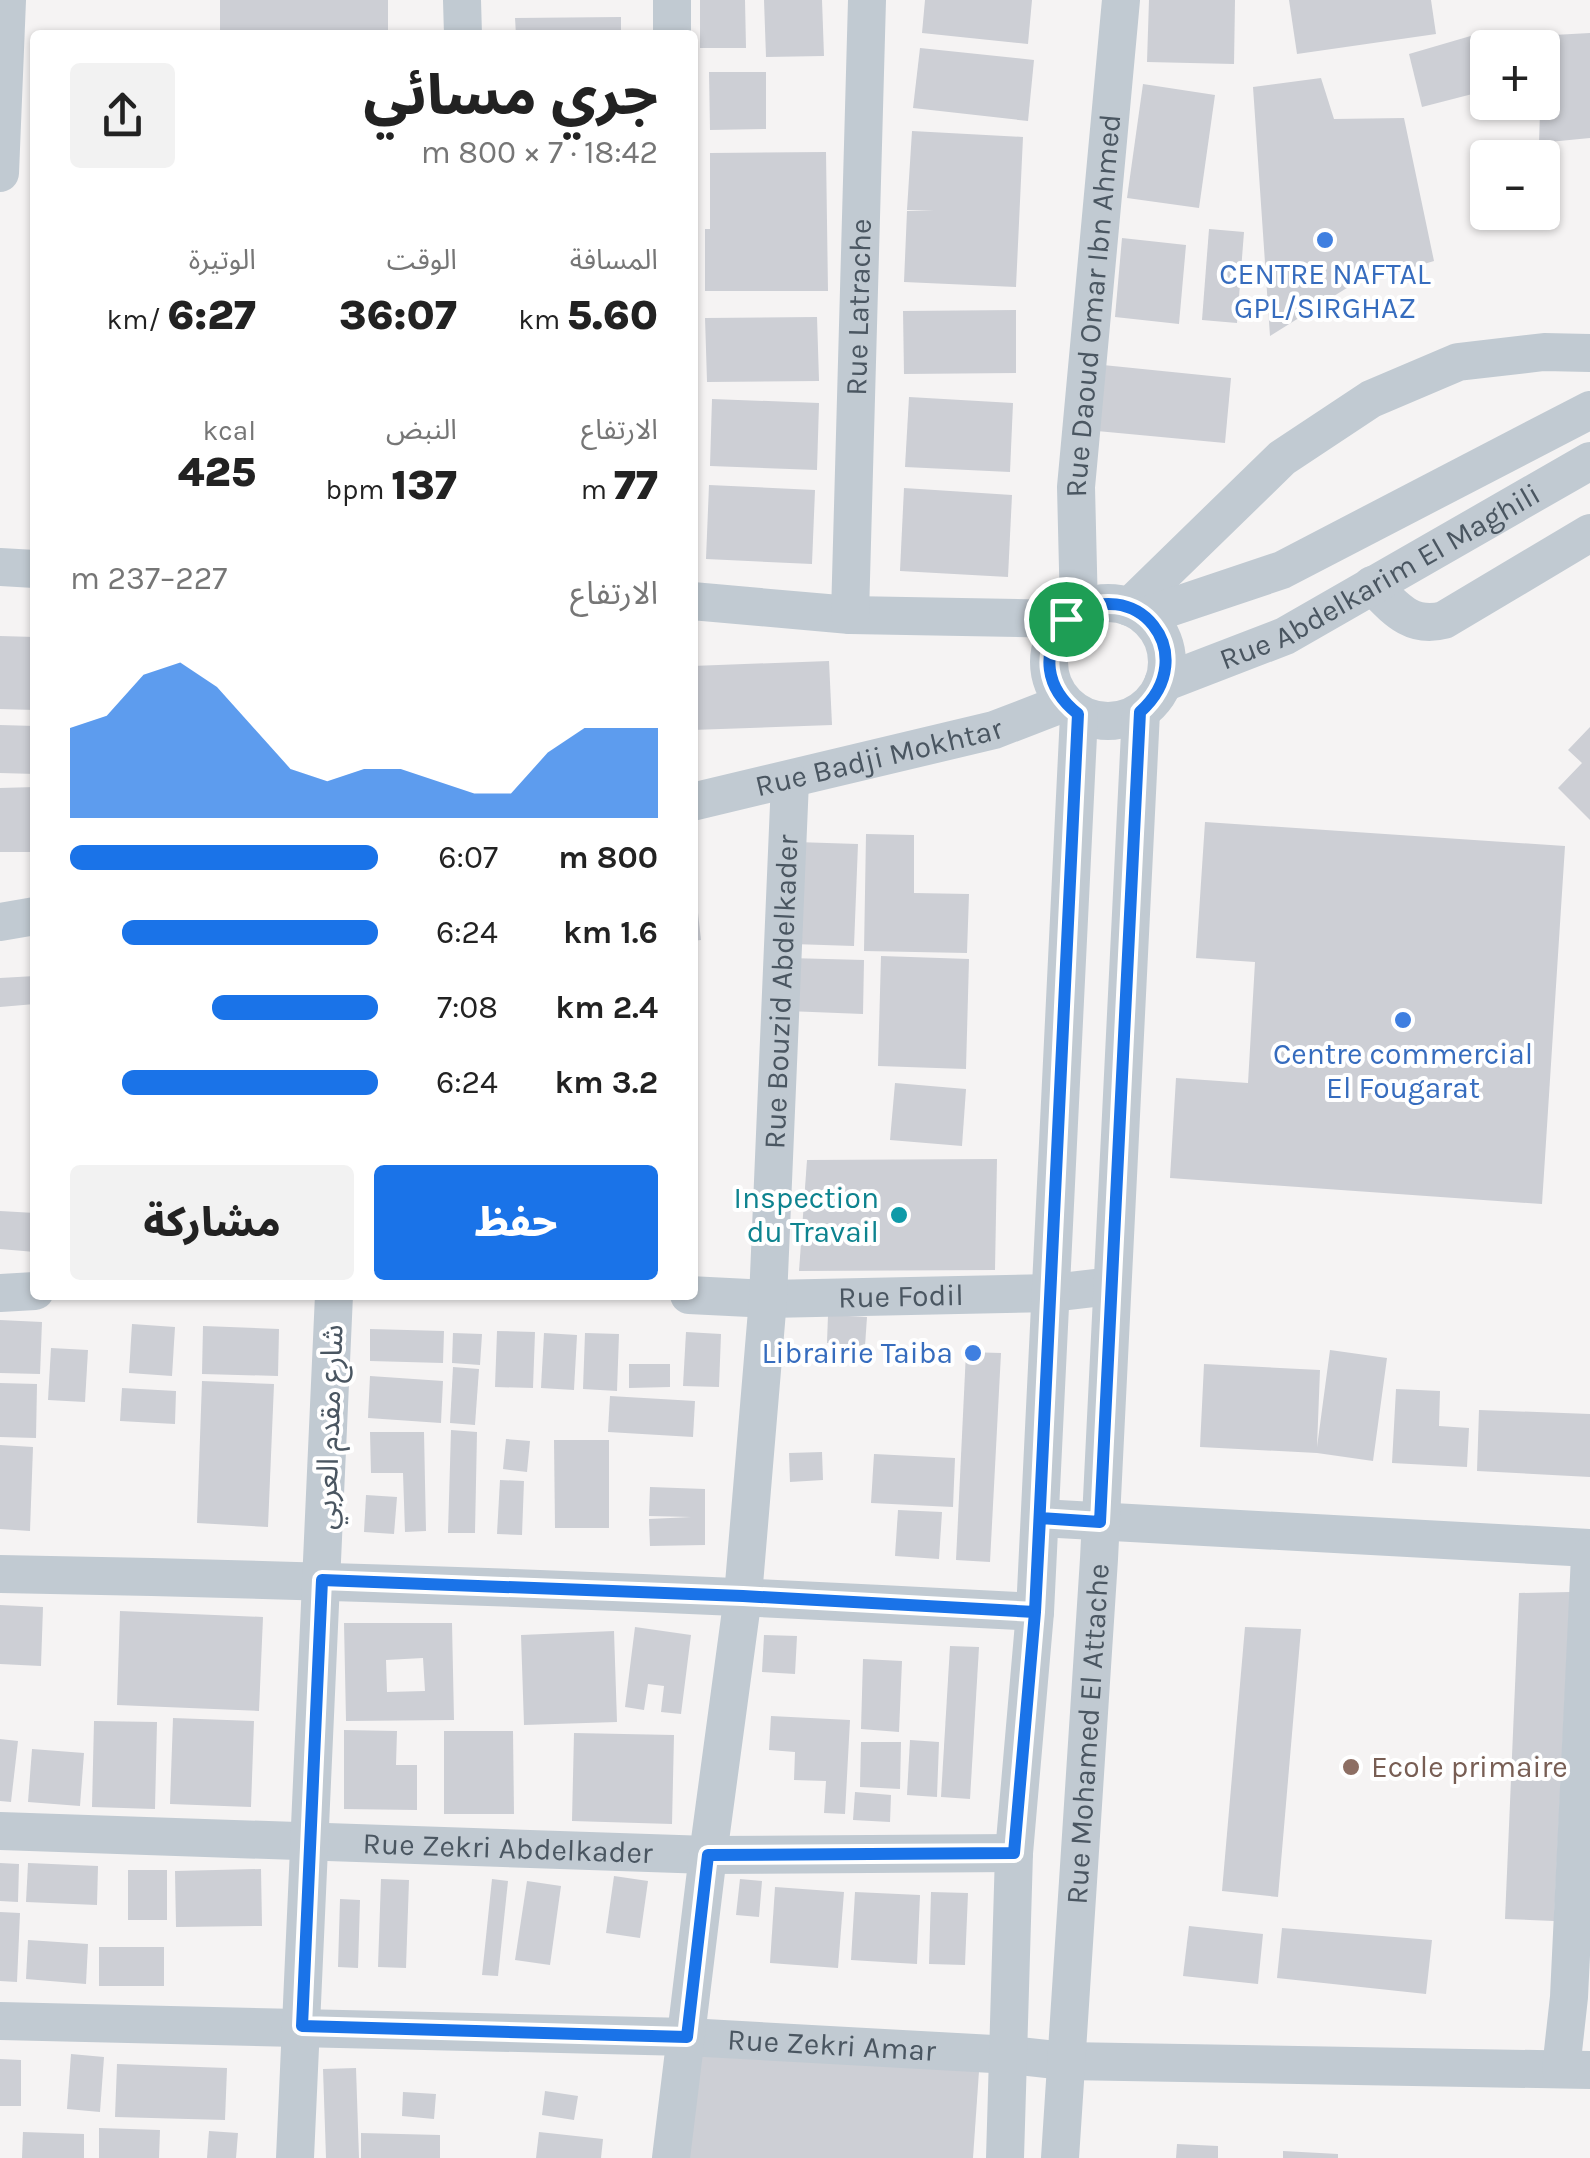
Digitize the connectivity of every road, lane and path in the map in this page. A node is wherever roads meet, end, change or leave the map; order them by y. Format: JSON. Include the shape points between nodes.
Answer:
{"nodes":[{"id":1,"x":7,"y":0,"type":"edge"},
{"id":2,"x":462,"y":0,"type":"edge"},
{"id":3,"x":672,"y":0,"type":"edge"},
{"id":4,"x":867,"y":0,"type":"edge"},
{"id":5,"x":1121,"y":0,"type":"edge"},
{"id":6,"x":463,"y":30,"type":"edge"},
{"id":7,"x":672,"y":30,"type":"edge"},
{"id":8,"x":0,"y":174,"type":"edge"},
{"id":9,"x":1590,"y":353,"type":"edge"},
{"id":10,"x":1590,"y":410,"type":"edge"},
{"id":11,"x":1590,"y":461,"type":"edge"},
{"id":12,"x":1590,"y":533,"type":"edge"},
{"id":13,"x":0,"y":568,"type":"edge"},
{"id":14,"x":30,"y":570,"type":"edge"},
{"id":15,"x":1372,"y":585,"type":"junction"},
{"id":16,"x":698,"y":601,"type":"edge"},
{"id":17,"x":1137,"y":612,"type":"junction"},
{"id":18,"x":850,"y":614,"type":"junction"},
{"id":19,"x":1073,"y":615,"type":"junction"},
{"id":20,"x":1152,"y":698,"type":"junction"},
{"id":21,"x":1071,"y":709,"type":"junction"},
{"id":22,"x":790,"y":781,"type":"junction"},
{"id":23,"x":698,"y":801,"type":"edge"},
{"id":24,"x":30,"y":917,"type":"edge"},
{"id":25,"x":0,"y":922,"type":"edge"},
{"id":26,"x":1112,"y":1286,"type":"junction"},
{"id":27,"x":30,"y":1291,"type":"edge"},
{"id":28,"x":0,"y":1293,"type":"edge"},
{"id":29,"x":1052,"y":1293,"type":"junction"},
{"id":30,"x":698,"y":1295,"type":"edge"},
{"id":31,"x":768,"y":1299,"type":"junction"},
{"id":32,"x":334,"y":1300,"type":"edge"},
{"id":33,"x":1040,"y":1518,"type":"junction"},
{"id":34,"x":1100,"y":1522,"type":"junction"},
{"id":35,"x":1590,"y":1548,"type":"edge"},
{"id":36,"x":1590,"y":1556,"type":"edge"},
{"id":37,"x":0,"y":1574,"type":"edge"},
{"id":38,"x":322,"y":1580,"type":"junction"},
{"id":39,"x":743,"y":1596,"type":"junction"},
{"id":40,"x":1035,"y":1612,"type":"junction"},
{"id":41,"x":0,"y":1832,"type":"edge"},
{"id":42,"x":309,"y":1841,"type":"junction"},
{"id":43,"x":1014,"y":1853,"type":"junction"},
{"id":44,"x":708,"y":1855,"type":"junction"},
{"id":45,"x":0,"y":2021,"type":"edge"},
{"id":46,"x":302,"y":2026,"type":"junction"},
{"id":47,"x":687,"y":2037,"type":"junction"},
{"id":48,"x":1010,"y":2055,"type":"junction"},
{"id":49,"x":1065,"y":2061,"type":"junction"},
{"id":50,"x":1575,"y":2070,"type":"edge"},
{"id":51,"x":295,"y":2158,"type":"edge"},
{"id":52,"x":672,"y":2158,"type":"edge"},
{"id":53,"x":1005,"y":2158,"type":"edge"},
{"id":54,"x":1060,"y":2158,"type":"edge"}],
"edges":[{"from":1,"to":8,"type":"street"},
{"from":2,"to":6,"type":"street"},
{"from":3,"to":7,"type":"street"},
{"from":4,"to":18,"type":"street","name":"Rue Latrache"},
{"from":5,"to":19,"type":"street","name":"Rue Daoud Omar Ibn Ahmed","via":[[1076,488]]},
{"from":9,"to":17,"type":"street","via":[[1458,362],[1371,399],[1282,458]]},
{"from":10,"to":17,"type":"street","via":[[1282,570]]},
{"from":11,"to":15,"type":"street","name":"Rue Abdelkarim El Maghili"},
{"from":12,"to":15,"type":"street","via":[[1432,623],[1403,616]]},
{"from":13,"to":14,"type":"street"},
{"from":15,"to":20,"type":"street","name":"Rue Abdelkarim El Maghili","via":[[1285,636]]},
{"from":16,"to":18,"type":"street"},
{"from":17,"to":19,"type":"street","via":[[1095,604]]},
{"from":17,"to":20,"type":"street","via":[[1158,630],[1165,647],[1167,665]]},
{"from":18,"to":19,"type":"street"},
{"from":19,"to":21,"type":"street","via":[[1049,651],[1054,688]]},
{"from":20,"to":21,"type":"street","via":[[1110,722]]},
{"from":20,"to":26,"type":"street","name":"Rue Mohamed El Attache"},
{"from":21,"to":22,"type":"street","name":"Rue Badji Mokhtar"},
{"from":21,"to":29,"type":"street","name":"Rue Mohamed El Attache"},
{"from":22,"to":23,"type":"street","name":"Rue Badji Mokhtar"},
{"from":22,"to":31,"type":"street","name":"Rue Bouzid Abdelkader"},
{"from":24,"to":25,"type":"street"},
{"from":26,"to":29,"type":"street","name":"Rue Fodil"},
{"from":26,"to":34,"type":"street","name":"Rue Mohamed El Attache"},
{"from":27,"to":28,"type":"street"},
{"from":29,"to":31,"type":"street","name":"Rue Fodil"},
{"from":29,"to":33,"type":"street","name":"Rue Mohamed El Attache"},
{"from":30,"to":31,"type":"street","name":"Rue Fodil"},
{"from":31,"to":39,"type":"street","name":"Rue Bouzid Abdelkader"},
{"from":32,"to":38,"type":"street","name":"شارع مقدم العربي"},
{"from":33,"to":34,"type":"street"},
{"from":33,"to":40,"type":"street","name":"Rue Mohamed El Attache"},
{"from":34,"to":35,"type":"street"},
{"from":34,"to":49,"type":"street","name":"Rue Mohamed El Attache"},
{"from":36,"to":50,"type":"street","via":[[1570,1997]]},
{"from":37,"to":38,"type":"street"},
{"from":38,"to":39,"type":"street"},
{"from":38,"to":42,"type":"street","name":"شارع مقدم العربي"},
{"from":39,"to":40,"type":"street"},
{"from":39,"to":44,"type":"street","name":"Rue Bouzid Abdelkader"},
{"from":40,"to":43,"type":"street","name":"Rue Mohamed El Attache"},
{"from":41,"to":42,"type":"street","name":"Rue Zekri Abdelkader"},
{"from":42,"to":44,"type":"street","name":"Rue Zekri Abdelkader"},
{"from":42,"to":46,"type":"street","name":"شارع مقدم العربي"},
{"from":43,"to":44,"type":"street","name":"Rue Zekri Abdelkader"},
{"from":43,"to":48,"type":"street","name":"Rue Mohamed El Attache"},
{"from":44,"to":47,"type":"street","name":"Rue Bouzid Abdelkader"},
{"from":45,"to":46,"type":"street","name":"Rue Zekri Amar"},
{"from":46,"to":47,"type":"street","name":"Rue Zekri Amar"},
{"from":46,"to":51,"type":"street","name":"شارع مقدم العربي"},
{"from":47,"to":48,"type":"street","name":"Rue Zekri Amar"},
{"from":47,"to":52,"type":"street","name":"Rue Bouzid Abdelkader"},
{"from":48,"to":49,"type":"street","name":"Rue Zekri Amar"},
{"from":48,"to":53,"type":"street","name":"Rue Mohamed El Attache"},
{"from":49,"to":50,"type":"street","name":"Rue Zekri Amar"},
{"from":49,"to":54,"type":"street","name":"Rue Mohamed El Attache"}]}
